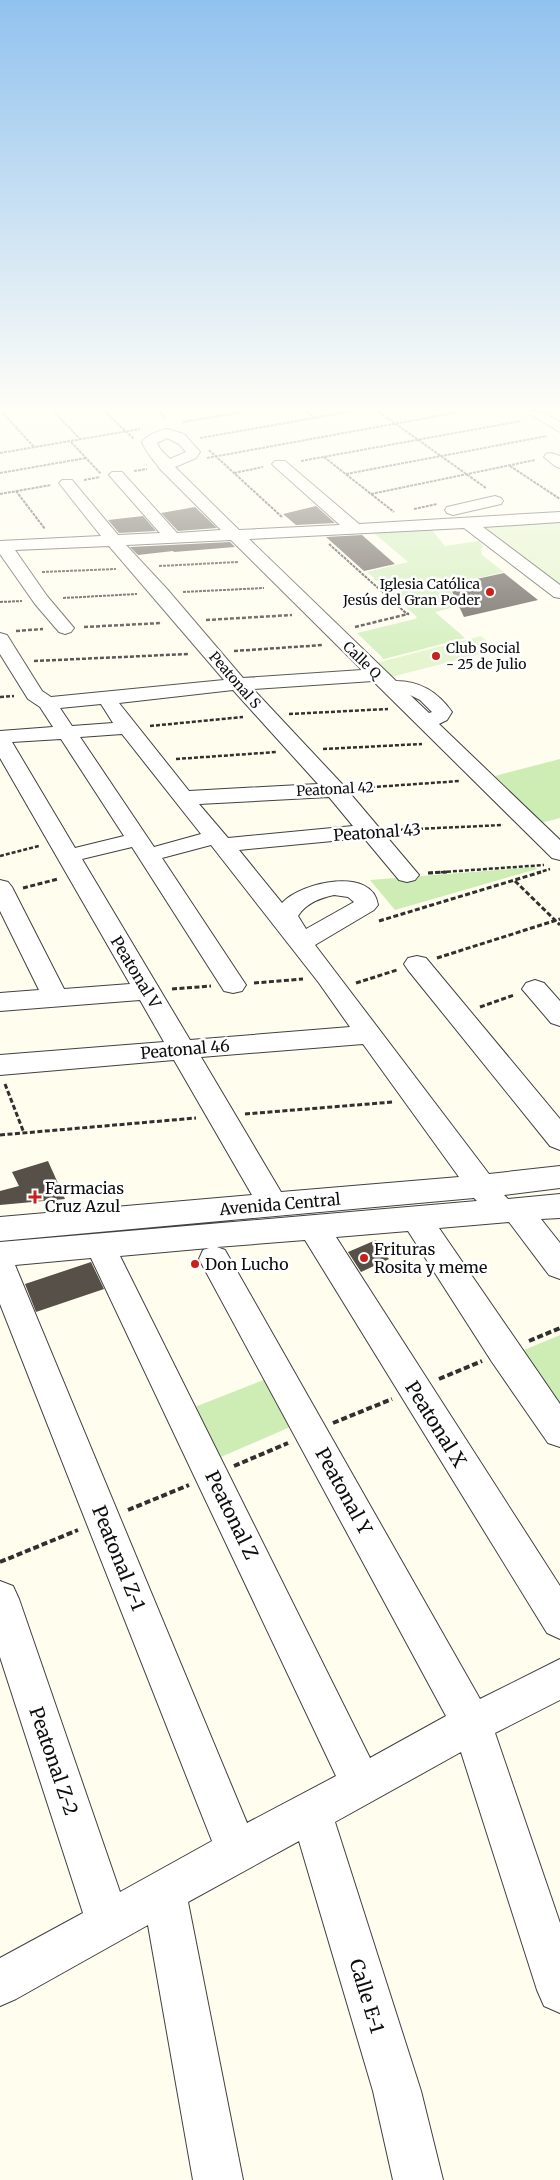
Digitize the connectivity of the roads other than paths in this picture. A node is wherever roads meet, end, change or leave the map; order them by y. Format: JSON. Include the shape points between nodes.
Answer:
{"nodes":[{"id":1,"x":91,"y":514,"type":"edge"},
{"id":2,"x":148,"y":514,"type":"edge"},
{"id":3,"x":214,"y":514,"type":"edge"},
{"id":4,"x":337,"y":514,"type":"edge"},
{"id":5,"x":433,"y":514,"type":"edge"},
{"id":6,"x":560,"y":517,"type":"edge"},
{"id":7,"x":468,"y":523,"type":"junction"},
{"id":8,"x":415,"y":526,"type":"junction"},
{"id":9,"x":354,"y":529,"type":"junction"},
{"id":10,"x":234,"y":534,"type":"junction"},
{"id":11,"x":172,"y":538,"type":"junction"},
{"id":12,"x":112,"y":540,"type":"junction"},
{"id":13,"x":1,"y":546,"type":"edge"},
{"id":14,"x":560,"y":593,"type":"edge"},
{"id":15,"x":65,"y":628,"type":"road end"},
{"id":16,"x":5,"y":635,"type":"edge"},
{"id":17,"x":384,"y":681,"type":"junction"},
{"id":18,"x":238,"y":684,"type":"junction"},
{"id":19,"x":106,"y":698,"type":"junction"},
{"id":20,"x":47,"y":703,"type":"junction"},
{"id":21,"x":127,"y":728,"type":"junction"},
{"id":22,"x":67,"y":734,"type":"junction"},
{"id":23,"x":0,"y":739,"type":"edge"},
{"id":24,"x":335,"y":790,"type":"junction"},
{"id":25,"x":184,"y":798,"type":"junction"},
{"id":26,"x":369,"y":831,"type":"junction"},
{"id":27,"x":219,"y":841,"type":"junction"},
{"id":28,"x":144,"y":847,"type":"junction"},
{"id":29,"x":556,"y":852,"type":"edge"},
{"id":30,"x":68,"y":857,"type":"junction"},
{"id":31,"x":407,"y":875,"type":"dead end"},
{"id":32,"x":2,"y":890,"type":"edge"},
{"id":33,"x":417,"y":964,"type":"road end"},
{"id":34,"x":233,"y":984,"type":"dead end"},
{"id":35,"x":535,"y":989,"type":"road end"},
{"id":36,"x":147,"y":991,"type":"junction"},
{"id":37,"x":56,"y":998,"type":"junction"},
{"id":38,"x":0,"y":1002,"type":"edge"},
{"id":39,"x":560,"y":1017,"type":"edge"},
{"id":40,"x":370,"y":1034,"type":"junction"},
{"id":41,"x":182,"y":1050,"type":"junction"},
{"id":42,"x":2,"y":1072,"type":"edge"},
{"id":43,"x":560,"y":1139,"type":"edge"},
{"id":44,"x":560,"y":1177,"type":"edge"},
{"id":45,"x":481,"y":1186,"type":"junction"},
{"id":46,"x":273,"y":1204,"type":"junction"},
{"id":47,"x":560,"y":1206,"type":"edge"},
{"id":48,"x":508,"y":1210,"type":"junction"},
{"id":49,"x":416,"y":1218,"type":"junction"},
{"id":50,"x":313,"y":1227,"type":"junction"},
{"id":51,"x":0,"y":1229,"type":"edge"},
{"id":52,"x":100,"y":1246,"type":"junction"},
{"id":53,"x":0,"y":1254,"type":"edge"},
{"id":54,"x":214,"y":1259,"type":"dead end"},
{"id":55,"x":0,"y":1265,"type":"edge"},
{"id":56,"x":560,"y":1266,"type":"edge"},
{"id":57,"x":560,"y":1432,"type":"edge"},
{"id":58,"x":0,"y":1599,"type":"edge"},
{"id":59,"x":560,"y":1620,"type":"edge"},
{"id":60,"x":560,"y":1679,"type":"edge"},
{"id":61,"x":472,"y":1724,"type":"junction"},
{"id":62,"x":362,"y":1785,"type":"junction"},
{"id":63,"x":310,"y":1813,"type":"junction"},
{"id":64,"x":237,"y":1851,"type":"junction"},
{"id":65,"x":164,"y":1892,"type":"junction"},
{"id":66,"x":108,"y":1922,"type":"junction"},
{"id":67,"x":0,"y":1983,"type":"edge"},
{"id":68,"x":560,"y":1990,"type":"edge"},
{"id":69,"x":218,"y":2180,"type":"edge"},
{"id":70,"x":418,"y":2180,"type":"edge"}],
"edges":[{"from":1,"to":12,"type":"street","name":"Peatonal S"},
{"from":2,"to":11,"type":"street"},
{"from":3,"to":10,"type":"street","name":"Calle Q"},
{"from":4,"to":9,"type":"street"},
{"from":5,"to":8,"type":"street","via":[[422,518]]},
{"from":6,"to":7,"type":"street"},
{"from":7,"to":8,"type":"street"},
{"from":7,"to":14,"type":"street"},
{"from":8,"to":9,"type":"street"},
{"from":9,"to":10,"type":"street"},
{"from":10,"to":11,"type":"street"},
{"from":10,"to":17,"type":"street","name":"Calle Q"},
{"from":11,"to":12,"type":"street"},
{"from":12,"to":13,"type":"street"},
{"from":12,"to":18,"type":"street","name":"Peatonal S"},
{"from":13,"to":15,"type":"street"},
{"from":16,"to":20,"type":"street","via":[[14,662],[35,695]]},
{"from":17,"to":18,"type":"street"},
{"from":17,"to":29,"type":"street","via":[[418,690],[428,697],[442,712],[426,722]]},
{"from":18,"to":19,"type":"street"},
{"from":18,"to":24,"type":"street","name":"Peatonal S"},
{"from":19,"to":20,"type":"street"},
{"from":19,"to":21,"type":"street"},
{"from":20,"to":22,"type":"street"},
{"from":21,"to":22,"type":"street"},
{"from":21,"to":25,"type":"street"},
{"from":22,"to":23,"type":"street"},
{"from":22,"to":28,"type":"street"},
{"from":23,"to":30,"type":"street","name":"Peatonal V"},
{"from":24,"to":25,"type":"street","name":"Peatonal 42"},
{"from":24,"to":26,"type":"street","name":"Peatonal S"},
{"from":25,"to":27,"type":"street"},
{"from":26,"to":27,"type":"street","name":"Peatonal 43"},
{"from":26,"to":31,"type":"street","name":"Peatonal S"},
{"from":27,"to":28,"type":"street","name":"Peatonal 43"},
{"from":27,"to":40,"type":"street"},
{"from":28,"to":30,"type":"street","name":"Peatonal 43"},
{"from":28,"to":34,"type":"street"},
{"from":30,"to":36,"type":"street","name":"Peatonal V"},
{"from":32,"to":37,"type":"street"},
{"from":33,"to":43,"type":"street"},
{"from":35,"to":39,"type":"street"},
{"from":36,"to":37,"type":"street"},
{"from":36,"to":41,"type":"street","name":"Peatonal V"},
{"from":37,"to":38,"type":"street"},
{"from":40,"to":41,"type":"street","name":"Peatonal 46"},
{"from":40,"to":45,"type":"street"},
{"from":41,"to":42,"type":"street","name":"Peatonal 46"},
{"from":41,"to":46,"type":"street","name":"Peatonal V"},
{"from":44,"to":45,"type":"street","name":"Avenida Central"},
{"from":45,"to":46,"type":"street","name":"Avenida Central"},
{"from":45,"to":48,"type":"street"},
{"from":46,"to":51,"type":"street","name":"Avenida Central"},
{"from":47,"to":48,"type":"street","name":"Avenida Central"},
{"from":48,"to":49,"type":"street","name":"Avenida Central"},
{"from":48,"to":56,"type":"street"},
{"from":49,"to":50,"type":"street","name":"Avenida Central"},
{"from":49,"to":57,"type":"street"},
{"from":50,"to":52,"type":"street","name":"Avenida Central"},
{"from":50,"to":59,"type":"street","name":"Peatonal X"},
{"from":52,"to":53,"type":"street","name":"Avenida Central"},
{"from":52,"to":62,"type":"street","name":"Peatonal Z"},
{"from":54,"to":61,"type":"street","name":"Peatonal Y"},
{"from":55,"to":64,"type":"street","name":"Peatonal Z-1"},
{"from":58,"to":66,"type":"street","name":"Peatonal Z-2"},
{"from":60,"to":61,"type":"street"},
{"from":61,"to":62,"type":"street"},
{"from":61,"to":68,"type":"street","name":"Peatonal Y"},
{"from":62,"to":63,"type":"street"},
{"from":63,"to":64,"type":"street"},
{"from":63,"to":70,"type":"street","name":"Calle E-1","via":[[397,2091]]},
{"from":64,"to":65,"type":"street"},
{"from":65,"to":66,"type":"street"},
{"from":65,"to":69,"type":"street"},
{"from":66,"to":67,"type":"street"}]}
